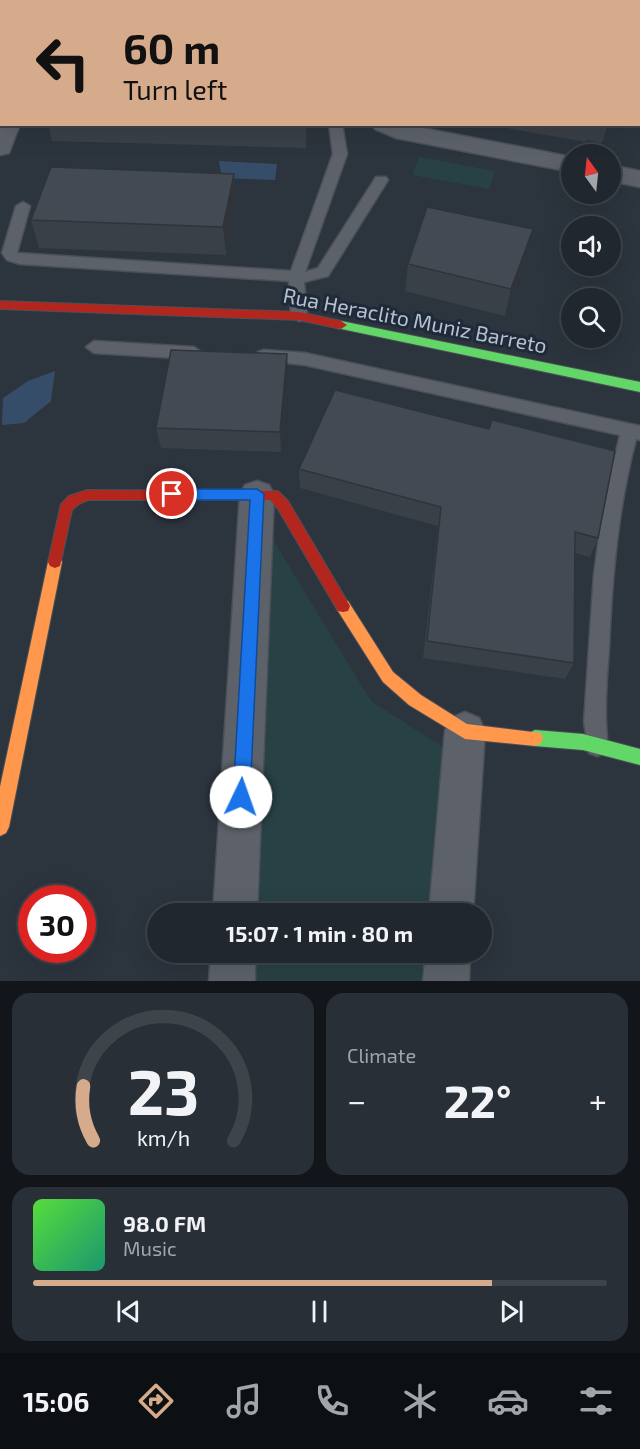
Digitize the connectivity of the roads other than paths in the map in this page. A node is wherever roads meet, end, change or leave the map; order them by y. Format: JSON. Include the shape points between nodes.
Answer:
{"nodes":[{"id":1,"x":7,"y":126,"type":"edge"},
{"id":2,"x":335,"y":126,"type":"edge"},
{"id":3,"x":387,"y":126,"type":"edge"},
{"id":4,"x":0,"y":148,"type":"edge"},
{"id":5,"x":561,"y":163,"type":"edge"},
{"id":6,"x":621,"y":175,"type":"edge"},
{"id":7,"x":640,"y":179,"type":"edge"},
{"id":8,"x":381,"y":180,"type":"dead end"},
{"id":9,"x":23,"y":206,"type":"dead end"},
{"id":10,"x":296,"y":277,"type":"junction"},
{"id":11,"x":0,"y":305,"type":"edge"},
{"id":12,"x":299,"y":316,"type":"junction"},
{"id":13,"x":94,"y":347,"type":"dead end"},
{"id":14,"x":211,"y":354,"type":"edge"},
{"id":15,"x":247,"y":356,"type":"edge"},
{"id":16,"x":640,"y":387,"type":"edge"},
{"id":17,"x":635,"y":432,"type":"edge"},
{"id":18,"x":257,"y":494,"type":"junction"},
{"id":19,"x":465,"y":731,"type":"junction"},
{"id":20,"x":597,"y":746,"type":"junction"},
{"id":21,"x":640,"y":757,"type":"edge"},
{"id":22,"x":0,"y":827,"type":"edge"},
{"id":23,"x":236,"y":903,"type":"edge"},
{"id":24,"x":452,"y":903,"type":"edge"},
{"id":25,"x":233,"y":963,"type":"edge"},
{"id":26,"x":447,"y":963,"type":"edge"},
{"id":27,"x":232,"y":981,"type":"edge"},
{"id":28,"x":446,"y":981,"type":"edge"}],
"edges":[{"from":1,"to":4,"type":"street"},
{"from":2,"to":10,"type":"lane","via":[[340,154]]},
{"from":3,"to":5,"type":"street"},
{"from":6,"to":7,"type":"street"},
{"from":8,"to":10,"type":"lane","via":[[323,273]]},
{"from":9,"to":10,"type":"lane","via":[[9,253],[20,260]]},
{"from":10,"to":12,"type":"lane"},
{"from":11,"to":12,"type":"street","name":"Rua Heraclito Muniz Barreto"},
{"from":12,"to":16,"type":"street","name":"Rua Heraclito Muniz Barreto"},
{"from":13,"to":14,"type":"lane"},
{"from":15,"to":17,"type":"lane","via":[[305,359]]},
{"from":17,"to":20,"type":"lane","via":[[616,473],[603,571]]},
{"from":18,"to":19,"type":"street","via":[[273,495],[283,505],[388,677],[415,700]]},
{"from":18,"to":22,"type":"street","via":[[87,495],[66,508]]},
{"from":18,"to":23,"type":"street"},
{"from":19,"to":20,"type":"street"},
{"from":19,"to":24,"type":"street"},
{"from":20,"to":21,"type":"street"},
{"from":25,"to":27,"type":"street"},
{"from":26,"to":28,"type":"street"}]}
